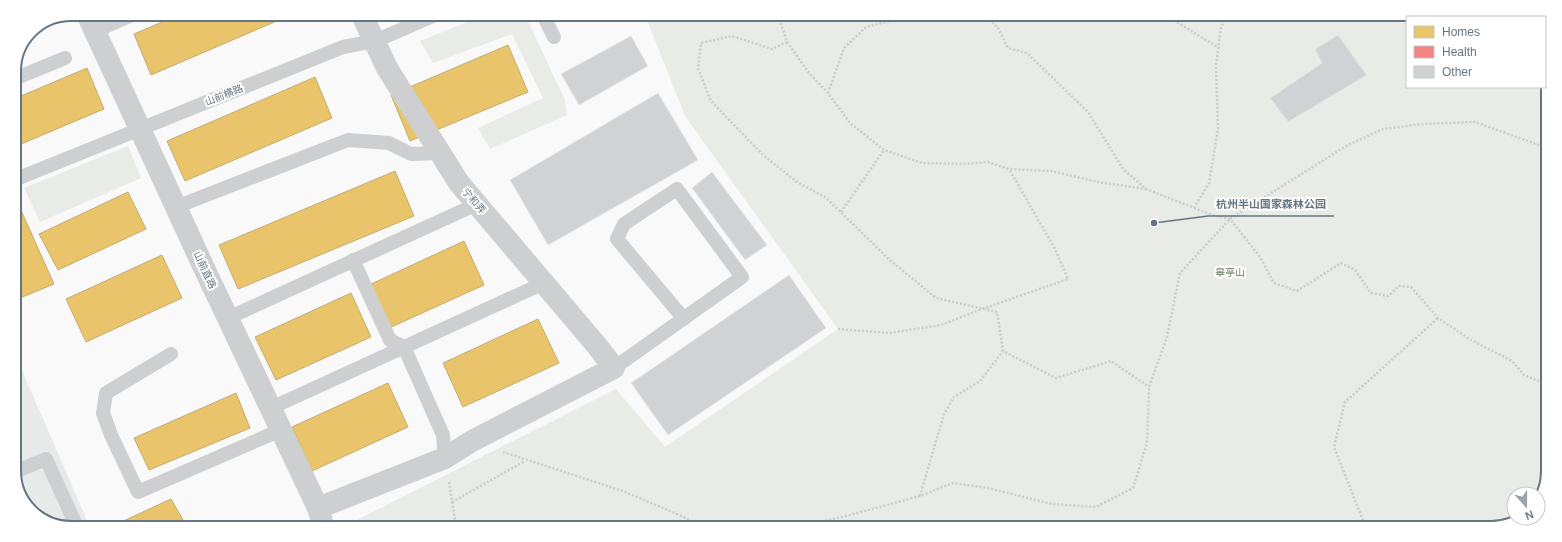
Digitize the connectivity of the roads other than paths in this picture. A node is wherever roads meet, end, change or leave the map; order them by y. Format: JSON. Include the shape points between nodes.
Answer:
{"nodes":[{"id":1,"x":365,"y":21,"type":"edge"},
{"id":2,"x":421,"y":21,"type":"edge"},
{"id":3,"x":546,"y":21,"type":"edge"},
{"id":4,"x":91,"y":23,"type":"edge"},
{"id":5,"x":554,"y":37,"type":"dead end"},
{"id":6,"x":375,"y":40,"type":"junction"},
{"id":7,"x":65,"y":58,"type":"dead end"},
{"id":8,"x":21,"y":76,"type":"edge"},
{"id":9,"x":140,"y":129,"type":"junction"},
{"id":10,"x":440,"y":153,"type":"junction"},
{"id":11,"x":21,"y":177,"type":"edge"},
{"id":12,"x":476,"y":204,"type":"junction"},
{"id":13,"x":176,"y":207,"type":"junction"},
{"id":14,"x":353,"y":260,"type":"junction"},
{"id":15,"x":544,"y":283,"type":"junction"},
{"id":16,"x":228,"y":318,"type":"junction"},
{"id":17,"x":684,"y":318,"type":"junction"},
{"id":18,"x":404,"y":347,"type":"junction"},
{"id":19,"x":171,"y":354,"type":"dead end"},
{"id":20,"x":614,"y":368,"type":"junction"},
{"id":21,"x":271,"y":408,"type":"junction"},
{"id":22,"x":282,"y":430,"type":"junction"},
{"id":23,"x":445,"y":458,"type":"junction"},
{"id":24,"x":21,"y":469,"type":"edge"},
{"id":25,"x":322,"y":520,"type":"edge"},
{"id":26,"x":74,"y":521,"type":"edge"}],
"edges":[{"from":1,"to":6,"type":"street","name":"宁和弄"},
{"from":2,"to":6,"type":"lane","name":"山前横路"},
{"from":3,"to":5,"type":"lane"},
{"from":4,"to":9,"type":"street","name":"山前直路"},
{"from":6,"to":9,"type":"lane","name":"山前横路","via":[[343,47]]},
{"from":6,"to":10,"type":"street","name":"宁和弄","via":[[387,68]]},
{"from":7,"to":8,"type":"lane"},
{"from":9,"to":11,"type":"lane","name":"山前横路"},
{"from":9,"to":13,"type":"street","name":"山前直路"},
{"from":10,"to":12,"type":"street","name":"宁和弄"},
{"from":10,"to":13,"type":"lane","via":[[411,154],[389,143],[348,140]]},
{"from":12,"to":14,"type":"lane"},
{"from":12,"to":15,"type":"street","name":"宁和弄"},
{"from":13,"to":16,"type":"street","name":"山前直路"},
{"from":14,"to":16,"type":"lane"},
{"from":14,"to":18,"type":"lane","via":[[390,340]]},
{"from":15,"to":18,"type":"lane"},
{"from":15,"to":20,"type":"street","name":"宁和弄"},
{"from":16,"to":21,"type":"street","name":"山前直路"},
{"from":17,"to":17,"type":"lane","via":[[742,277],[677,188],[624,224],[617,239]]},
{"from":17,"to":20,"type":"lane"},
{"from":18,"to":21,"type":"lane"},
{"from":18,"to":23,"type":"lane","via":[[444,435]]},
{"from":19,"to":22,"type":"lane","via":[[106,393],[103,413],[110,435],[138,492]]},
{"from":20,"to":23,"type":"street","via":[[472,441]]},
{"from":21,"to":22,"type":"street","name":"山前直路"},
{"from":22,"to":25,"type":"street","name":"山前直路"},
{"from":23,"to":25,"type":"street"},
{"from":24,"to":26,"type":"lane","via":[[46,459]]}]}
